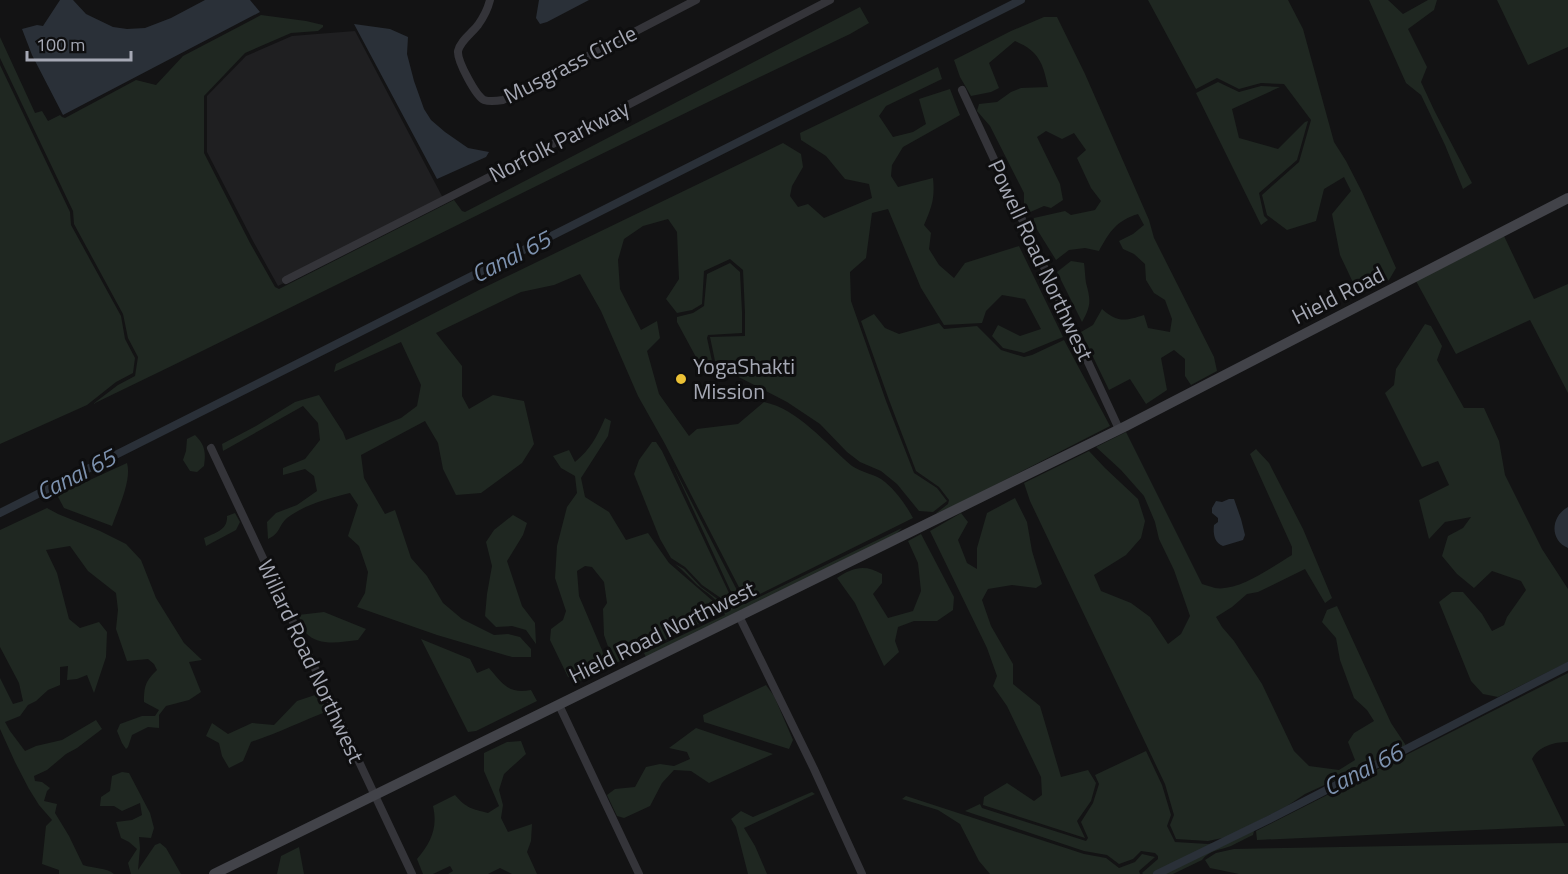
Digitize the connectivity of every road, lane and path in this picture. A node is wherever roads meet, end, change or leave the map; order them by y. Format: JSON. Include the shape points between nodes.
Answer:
{"nodes":[{"id":1,"x":490,"y":0,"type":"edge"},
{"id":2,"x":696,"y":0,"type":"edge"},
{"id":3,"x":830,"y":0,"type":"edge"},
{"id":4,"x":962,"y":90,"type":"dead end"},
{"id":5,"x":1568,"y":198,"type":"edge"},
{"id":6,"x":286,"y":280,"type":"dead end"},
{"id":7,"x":1123,"y":427,"type":"junction"},
{"id":8,"x":211,"y":448,"type":"dead end"},
{"id":9,"x":739,"y":616,"type":"junction"},
{"id":10,"x":559,"y":705,"type":"junction"},
{"id":11,"x":375,"y":795,"type":"junction"},
{"id":12,"x":214,"y":874,"type":"edge"},
{"id":13,"x":412,"y":874,"type":"edge"},
{"id":14,"x":639,"y":874,"type":"edge"},
{"id":15,"x":862,"y":874,"type":"edge"}],
"edges":[{"from":1,"to":2,"type":"street","name":"Musgrass Circle","via":[[458,51],[476,93],[495,102]]},
{"from":3,"to":6,"type":"street","name":"Norfolk Parkway"},
{"from":4,"to":7,"type":"street","name":"Powell Road Northwest"},
{"from":5,"to":7,"type":"street","name":"Hield Road"},
{"from":7,"to":9,"type":"street","name":"Hield Road Northwest"},
{"from":8,"to":11,"type":"street","name":"Willard Road Northwest"},
{"from":9,"to":10,"type":"street","name":"Hield Road Northwest"},
{"from":9,"to":15,"type":"street"},
{"from":10,"to":11,"type":"street","name":"Hield Road Northwest"},
{"from":10,"to":14,"type":"street"},
{"from":11,"to":12,"type":"street","name":"Hield Road Northwest"},
{"from":11,"to":13,"type":"street","name":"Willard Road Northwest"}]}
